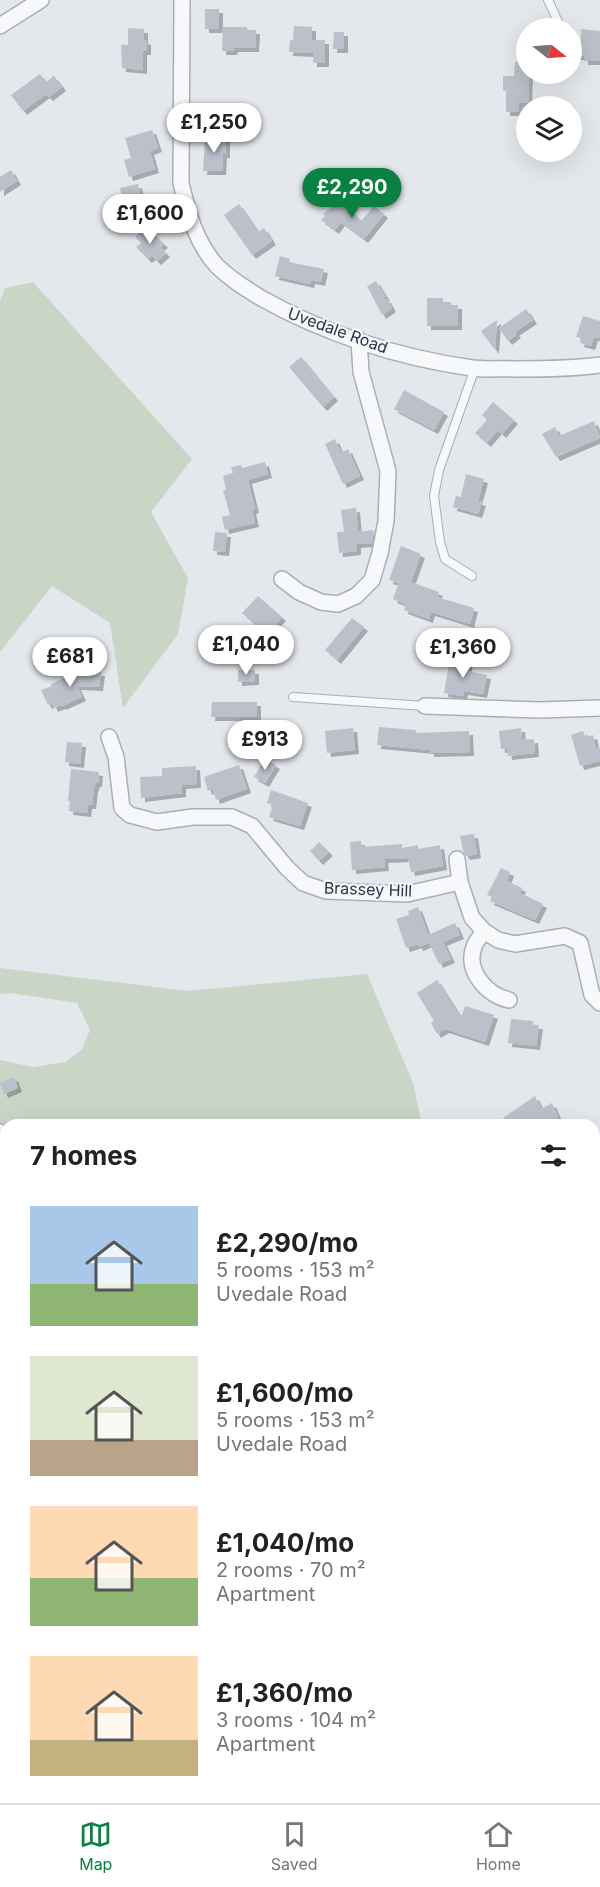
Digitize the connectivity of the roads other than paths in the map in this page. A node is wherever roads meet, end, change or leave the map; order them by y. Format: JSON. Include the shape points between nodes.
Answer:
{"nodes":[{"id":1,"x":41,"y":0,"type":"edge"},
{"id":2,"x":182,"y":0,"type":"edge"},
{"id":3,"x":548,"y":0,"type":"edge"},
{"id":4,"x":556,"y":18,"type":"edge"},
{"id":5,"x":0,"y":26,"type":"edge"},
{"id":6,"x":359,"y":340,"type":"junction"},
{"id":7,"x":600,"y":364,"type":"edge"},
{"id":8,"x":475,"y":368,"type":"junction"},
{"id":9,"x":472,"y":576,"type":"dead end"},
{"id":10,"x":282,"y":579,"type":"dead end"},
{"id":11,"x":293,"y":697,"type":"dead end"},
{"id":12,"x":425,"y":706,"type":"joint"},
{"id":13,"x":600,"y":708,"type":"edge"},
{"id":14,"x":110,"y":737,"type":"dead end"},
{"id":15,"x":457,"y":859,"type":"dead end"},
{"id":16,"x":460,"y":882,"type":"junction"},
{"id":17,"x":484,"y":931,"type":"junction"},
{"id":18,"x":509,"y":1000,"type":"dead end"},
{"id":19,"x":600,"y":1003,"type":"edge"}],
"edges":[{"from":1,"to":5,"type":"street"},
{"from":2,"to":6,"type":"street","name":"Uvedale Road","via":[[181,183],[204,249],[246,289],[312,323]]},
{"from":3,"to":4,"type":"lane"},
{"from":6,"to":8,"type":"street","name":"Uvedale Road","via":[[415,358]]},
{"from":6,"to":10,"type":"street","via":[[361,372],[388,471],[386,521],[372,580],[356,596],[338,604],[321,602]]},
{"from":7,"to":8,"type":"street","name":"Uvedale Road","via":[[575,369]]},
{"from":8,"to":9,"type":"lane","via":[[439,470],[434,496],[445,559]]},
{"from":11,"to":12,"type":"lane"},
{"from":12,"to":13,"type":"street"},
{"from":14,"to":16,"type":"street","name":"Brassey Hill","via":[[116,757],[119,814],[158,822],[232,817],[252,826],[303,883],[326,891],[407,894]]},
{"from":15,"to":16,"type":"street"},
{"from":16,"to":17,"type":"street","via":[[472,918]]},
{"from":17,"to":18,"type":"street","via":[[473,948],[473,970],[483,986]]},
{"from":17,"to":19,"type":"street","via":[[515,944],[565,936],[580,944],[592,995]]}]}
